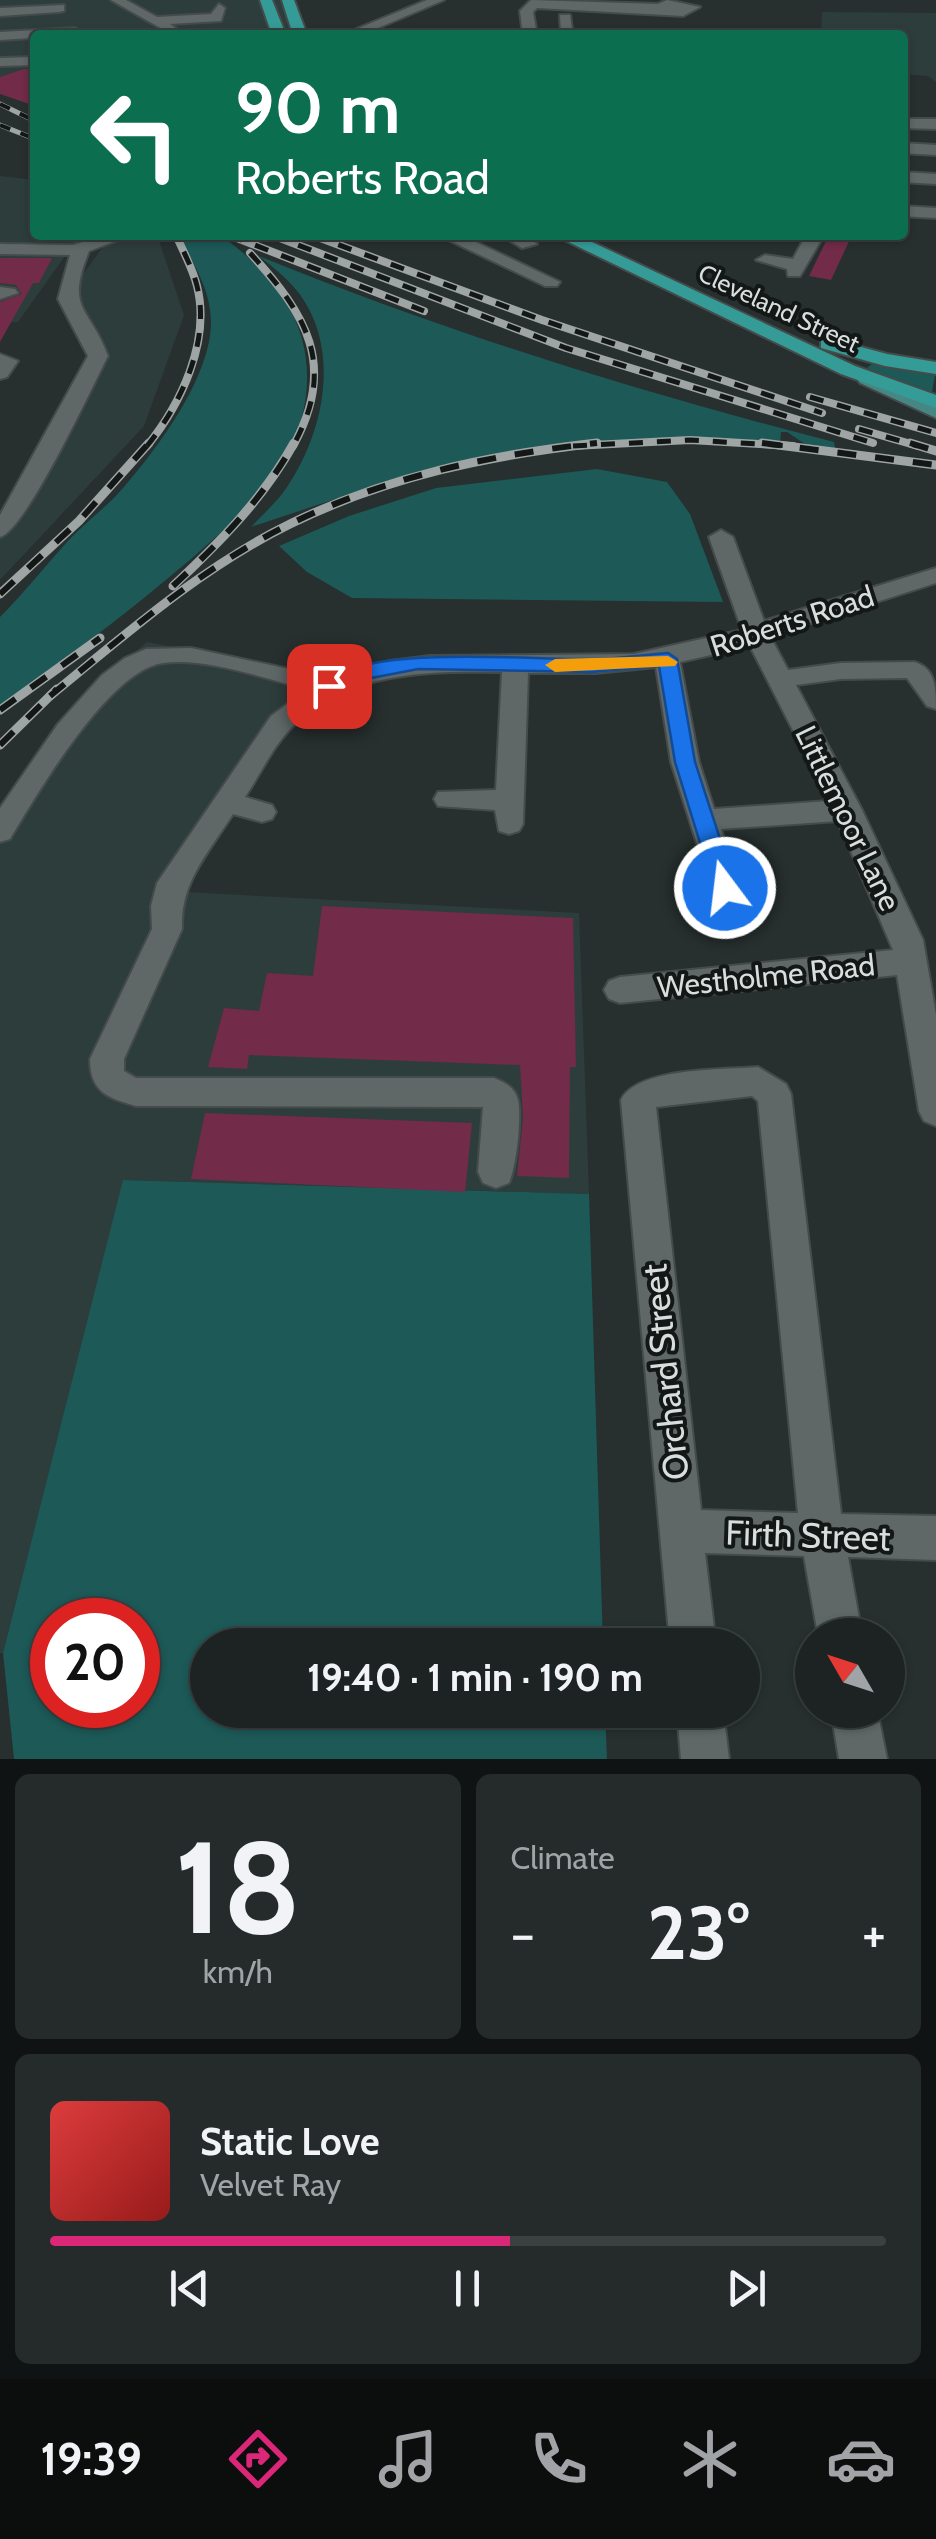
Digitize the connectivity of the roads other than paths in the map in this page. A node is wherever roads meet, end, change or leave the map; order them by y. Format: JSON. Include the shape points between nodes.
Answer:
{"nodes":[{"id":1,"x":117,"y":0,"type":"edge"},
{"id":2,"x":266,"y":0,"type":"edge"},
{"id":3,"x":288,"y":0,"type":"edge"},
{"id":4,"x":402,"y":0,"type":"edge"},
{"id":5,"x":438,"y":0,"type":"edge"},
{"id":6,"x":535,"y":2,"type":"edge"},
{"id":7,"x":685,"y":5,"type":"edge"},
{"id":8,"x":422,"y":6,"type":"junction"},
{"id":9,"x":59,"y":8,"type":"dead end"},
{"id":10,"x":219,"y":8,"type":"dead end"},
{"id":11,"x":0,"y":12,"type":"edge"},
{"id":12,"x":564,"y":18,"type":"dead end"},
{"id":13,"x":702,"y":20,"type":"dead end"},
{"id":14,"x":154,"y":21,"type":"junction"},
{"id":15,"x":170,"y":30,"type":"edge"},
{"id":16,"x":277,"y":30,"type":"edge"},
{"id":17,"x":298,"y":30,"type":"edge"},
{"id":18,"x":390,"y":30,"type":"dead end"},
{"id":19,"x":529,"y":30,"type":"edge"},
{"id":20,"x":566,"y":30,"type":"edge"},
{"id":21,"x":30,"y":34,"type":"edge"},
{"id":22,"x":0,"y":36,"type":"edge"},
{"id":23,"x":0,"y":54,"type":"edge"},
{"id":24,"x":30,"y":57,"type":"edge"},
{"id":25,"x":30,"y":59,"type":"edge"},
{"id":26,"x":0,"y":62,"type":"edge"},
{"id":27,"x":908,"y":122,"type":"edge"},
{"id":28,"x":936,"y":124,"type":"edge"},
{"id":29,"x":908,"y":148,"type":"edge"},
{"id":30,"x":936,"y":150,"type":"edge"},
{"id":31,"x":908,"y":212,"type":"edge"},
{"id":32,"x":936,"y":213,"type":"edge"},
{"id":33,"x":108,"y":240,"type":"edge"},
{"id":34,"x":459,"y":240,"type":"edge"},
{"id":35,"x":520,"y":240,"type":"edge"},
{"id":36,"x":574,"y":240,"type":"edge"},
{"id":37,"x":609,"y":240,"type":"edge"},
{"id":38,"x":812,"y":240,"type":"edge"},
{"id":39,"x":528,"y":244,"type":"dead end"},
{"id":40,"x":0,"y":249,"type":"edge"},
{"id":41,"x":82,"y":249,"type":"junction"},
{"id":42,"x":765,"y":260,"type":"dead end"},
{"id":43,"x":551,"y":282,"type":"dead end"},
{"id":44,"x":936,"y":368,"type":"edge"},
{"id":45,"x":866,"y":378,"type":"junction"},
{"id":46,"x":936,"y":402,"type":"edge"},
{"id":47,"x":936,"y":412,"type":"edge"},
{"id":48,"x":0,"y":530,"type":"edge"},
{"id":49,"x":721,"y":537,"type":"dead end"},
{"id":50,"x":936,"y":576,"type":"edge"},
{"id":51,"x":755,"y":632,"type":"junction"},
{"id":52,"x":668,"y":659,"type":"junction"},
{"id":53,"x":514,"y":665,"type":"junction"},
{"id":54,"x":927,"y":668,"type":"edge"},
{"id":55,"x":779,"y":679,"type":"junction"},
{"id":56,"x":329,"y":686,"type":"junction"},
{"id":57,"x":936,"y":700,"type":"edge"},
{"id":58,"x":448,"y":799,"type":"dead end"},
{"id":59,"x":226,"y":802,"type":"junction"},
{"id":60,"x":848,"y":810,"type":"junction"},
{"id":61,"x":262,"y":812,"type":"dead end"},
{"id":62,"x":706,"y":820,"type":"junction"},
{"id":63,"x":0,"y":832,"type":"edge"},
{"id":64,"x":725,"y":888,"type":"dead end"},
{"id":65,"x":918,"y":946,"type":"edge"},
{"id":66,"x":620,"y":990,"type":"dead end"},
{"id":67,"x":936,"y":1111,"type":"edge"},
{"id":68,"x":496,"y":1172,"type":"dead end"},
{"id":69,"x":680,"y":1531,"type":"junction"},
{"id":70,"x":822,"y":1535,"type":"junction"},
{"id":71,"x":936,"y":1538,"type":"edge"},
{"id":72,"x":837,"y":1618,"type":"edge"},
{"id":73,"x":690,"y":1628,"type":"edge"},
{"id":74,"x":702,"y":1728,"type":"edge"},
{"id":75,"x":857,"y":1728,"type":"edge"},
{"id":76,"x":705,"y":1759,"type":"edge"},
{"id":77,"x":863,"y":1759,"type":"edge"}],
"edges":[{"from":1,"to":14,"type":"street"},
{"from":2,"to":16,"type":"highway"},
{"from":3,"to":17,"type":"highway"},
{"from":4,"to":8,"type":"street"},
{"from":5,"to":8,"type":"street"},
{"from":6,"to":7,"type":"street"},
{"from":6,"to":19,"type":"street","via":[[526,12]]},
{"from":7,"to":13,"type":"street"},
{"from":8,"to":18,"type":"street","via":[[367,28]]},
{"from":9,"to":11,"type":"street"},
{"from":10,"to":14,"type":"street","via":[[216,18]]},
{"from":12,"to":20,"type":"street"},
{"from":14,"to":15,"type":"street"},
{"from":21,"to":22,"type":"street"},
{"from":23,"to":24,"type":"street"},
{"from":25,"to":26,"type":"street"},
{"from":27,"to":28,"type":"street"},
{"from":29,"to":30,"type":"street"},
{"from":31,"to":32,"type":"street"},
{"from":33,"to":41,"type":"street"},
{"from":34,"to":43,"type":"street"},
{"from":35,"to":39,"type":"street"},
{"from":36,"to":45,"type":"highway","name":"Cleveland Street"},
{"from":37,"to":44,"type":"highway","name":"Cleveland Street","via":[[819,341]]},
{"from":38,"to":42,"type":"street","via":[[796,269]]},
{"from":40,"to":41,"type":"street"},
{"from":41,"to":48,"type":"street","via":[[65,296],[98,356]]},
{"from":45,"to":46,"type":"highway","name":"Cleveland Street"},
{"from":45,"to":47,"type":"main road","name":"Cleveland Street"},
{"from":49,"to":51,"type":"street","name":"Littlemoor Lane"},
{"from":50,"to":51,"type":"street","name":"Roberts Road"},
{"from":51,"to":52,"type":"street","name":"Roberts Road"},
{"from":51,"to":55,"type":"street","name":"Littlemoor Lane"},
{"from":52,"to":53,"type":"street","name":"Roberts Road"},
{"from":52,"to":62,"type":"street","via":[[685,762]]},
{"from":53,"to":56,"type":"street","name":"Roberts Road","via":[[418,663]]},
{"from":53,"to":58,"type":"street","via":[[509,812]]},
{"from":54,"to":55,"type":"street"},
{"from":54,"to":57,"type":"street"},
{"from":55,"to":60,"type":"street","name":"Littlemoor Lane"},
{"from":56,"to":59,"type":"street","name":"Roberts Road","via":[[281,722]]},
{"from":56,"to":63,"type":"street","via":[[172,655],[144,658],[74,723]]},
{"from":59,"to":61,"type":"street"},
{"from":59,"to":68,"type":"street","name":"Roberts Road","via":[[172,883],[167,929],[106,1059],[106,1076],[136,1092],[494,1093],[500,1100]]},
{"from":60,"to":62,"type":"street"},
{"from":60,"to":65,"type":"street","name":"Littlemoor Lane"},
{"from":62,"to":64,"type":"street"},
{"from":65,"to":66,"type":"street","name":"Westholme Road"},
{"from":65,"to":67,"type":"street","name":"Littlemoor Lane"},
{"from":69,"to":70,"type":"street","name":"Firth Street"},
{"from":69,"to":70,"type":"street","name":"Orchard Street","via":[[638,1100],[654,1091],[758,1081],[774,1094]]},
{"from":69,"to":73,"type":"street","name":"Orchard Street"},
{"from":70,"to":71,"type":"street","name":"Firth Street"},
{"from":70,"to":72,"type":"street"},
{"from":74,"to":76,"type":"street"},
{"from":75,"to":77,"type":"street"}]}
